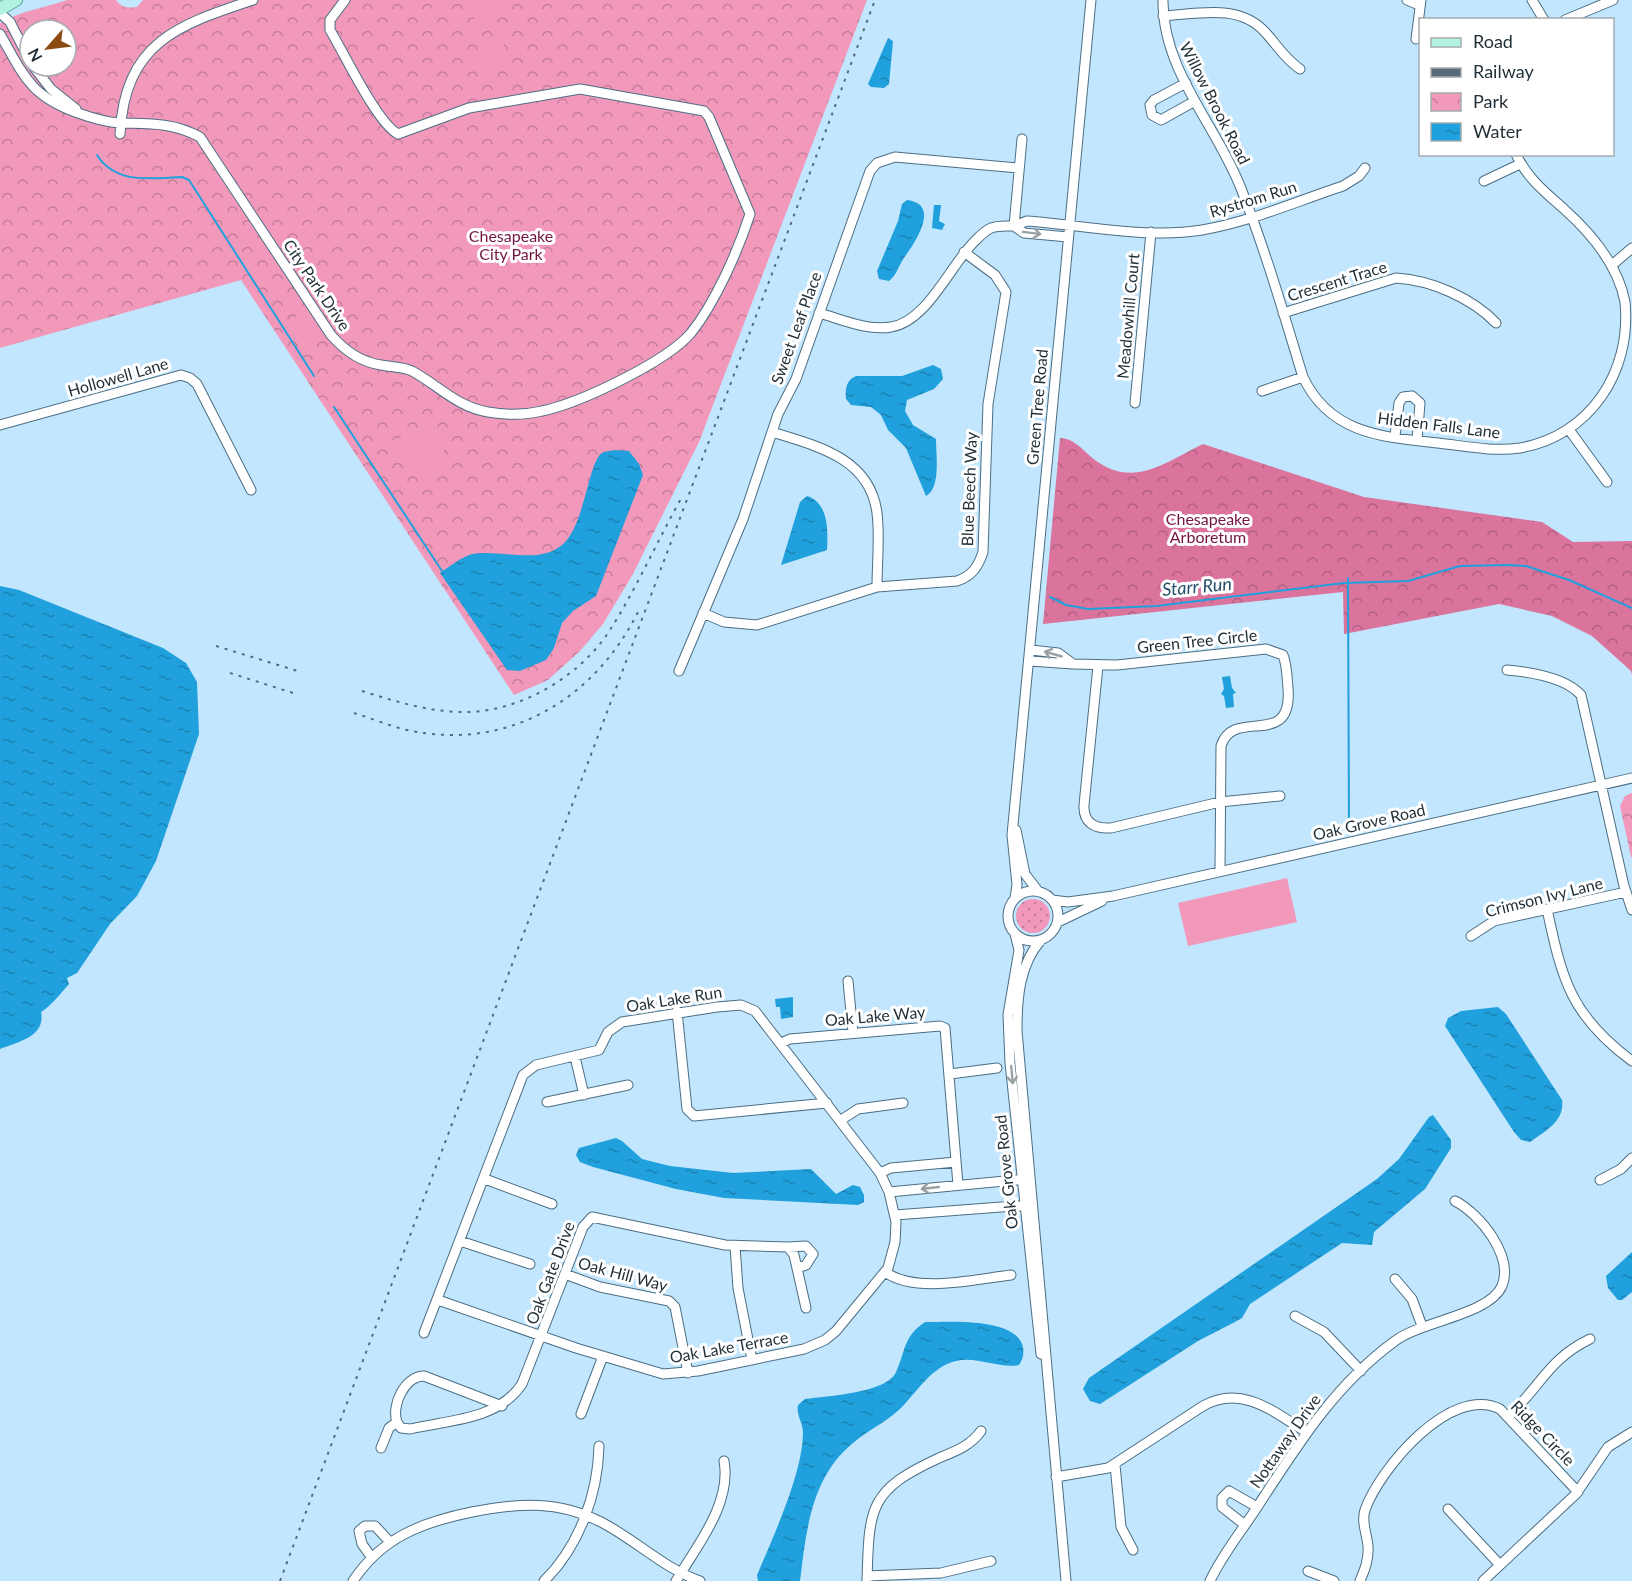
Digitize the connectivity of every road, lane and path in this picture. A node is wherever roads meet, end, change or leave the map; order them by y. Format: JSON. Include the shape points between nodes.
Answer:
{"nodes":[{"id":1,"x":16,"y":0,"type":"edge"},
{"id":2,"x":254,"y":0,"type":"edge"},
{"id":3,"x":345,"y":0,"type":"edge"},
{"id":4,"x":1091,"y":0,"type":"edge"},
{"id":5,"x":1163,"y":0,"type":"edge"},
{"id":6,"x":1407,"y":0,"type":"edge"},
{"id":7,"x":1532,"y":0,"type":"edge"},
{"id":8,"x":1613,"y":0,"type":"edge"},
{"id":9,"x":1420,"y":3,"type":"edge"},
{"id":10,"x":0,"y":11,"type":"edge"},
{"id":11,"x":1163,"y":16,"type":"junction"},
{"id":12,"x":1543,"y":18,"type":"edge"},
{"id":13,"x":1570,"y":18,"type":"edge"},
{"id":14,"x":0,"y":34,"type":"edge"},
{"id":15,"x":18,"y":38,"type":"edge"},
{"id":16,"x":1416,"y":39,"type":"dead end"},
{"id":17,"x":1300,"y":69,"type":"dead end"},
{"id":18,"x":42,"y":78,"type":"edge"},
{"id":19,"x":1186,"y":83,"type":"junction"},
{"id":20,"x":1195,"y":101,"type":"junction"},
{"id":21,"x":86,"y":116,"type":"junction"},
{"id":22,"x":120,"y":123,"type":"junction"},
{"id":23,"x":120,"y":134,"type":"dead end"},
{"id":24,"x":1022,"y":139,"type":"dead end"},
{"id":25,"x":1518,"y":159,"type":"edge"},
{"id":26,"x":1019,"y":168,"type":"junction"},
{"id":27,"x":1365,"y":168,"type":"dead end"},
{"id":28,"x":1484,"y":181,"type":"dead end"},
{"id":29,"x":1250,"y":217,"type":"junction"},
{"id":30,"x":1070,"y":224,"type":"junction"},
{"id":31,"x":1014,"y":226,"type":"junction"},
{"id":32,"x":1151,"y":232,"type":"junction"},
{"id":33,"x":1068,"y":237,"type":"junction"},
{"id":34,"x":1632,"y":248,"type":"edge"},
{"id":35,"x":964,"y":252,"type":"junction"},
{"id":36,"x":1612,"y":265,"type":"junction"},
{"id":37,"x":819,"y":313,"type":"junction"},
{"id":38,"x":1283,"y":313,"type":"junction"},
{"id":39,"x":1496,"y":323,"type":"dead end"},
{"id":40,"x":1303,"y":377,"type":"junction"},
{"id":41,"x":1262,"y":391,"type":"dead end"},
{"id":42,"x":1136,"y":403,"type":"dead end"},
{"id":43,"x":0,"y":424,"type":"edge"},
{"id":44,"x":1570,"y":431,"type":"junction"},
{"id":45,"x":772,"y":432,"type":"junction"},
{"id":46,"x":1395,"y":436,"type":"junction"},
{"id":47,"x":1416,"y":440,"type":"junction"},
{"id":48,"x":1607,"y":482,"type":"dead end"},
{"id":49,"x":251,"y":490,"type":"dead end"},
{"id":50,"x":877,"y":587,"type":"junction"},
{"id":51,"x":703,"y":613,"type":"junction"},
{"id":52,"x":1031,"y":650,"type":"junction"},
{"id":53,"x":1030,"y":661,"type":"junction"},
{"id":54,"x":1073,"y":664,"type":"junction"},
{"id":55,"x":1098,"y":666,"type":"junction"},
{"id":56,"x":1507,"y":670,"type":"dead end"},
{"id":57,"x":680,"y":671,"type":"dead end"},
{"id":58,"x":1632,"y":778,"type":"edge"},
{"id":59,"x":1603,"y":785,"type":"junction"},
{"id":60,"x":1280,"y":796,"type":"dead end"},
{"id":61,"x":1220,"y":802,"type":"junction"},
{"id":62,"x":1015,"y":817,"type":"junction"},
{"id":63,"x":1220,"y":870,"type":"junction"},
{"id":64,"x":1038,"y":891,"type":"junction"},
{"id":65,"x":1626,"y":892,"type":"junction"},
{"id":66,"x":1113,"y":896,"type":"junction"},
{"id":67,"x":1015,"y":898,"type":"junction"},
{"id":68,"x":1052,"y":900,"type":"junction"},
{"id":69,"x":1547,"y":909,"type":"junction"},
{"id":70,"x":1632,"y":910,"type":"edge"},
{"id":71,"x":1058,"y":922,"type":"junction"},
{"id":72,"x":1015,"y":934,"type":"junction"},
{"id":73,"x":1471,"y":936,"type":"dead end"},
{"id":74,"x":1041,"y":940,"type":"junction"},
{"id":75,"x":848,"y":981,"type":"dead end"},
{"id":76,"x":677,"y":1011,"type":"junction"},
{"id":77,"x":853,"y":1034,"type":"junction"},
{"id":78,"x":781,"y":1043,"type":"junction"},
{"id":79,"x":575,"y":1057,"type":"junction"},
{"id":80,"x":1632,"y":1061,"type":"edge"},
{"id":81,"x":997,"y":1068,"type":"dead end"},
{"id":82,"x":950,"y":1074,"type":"junction"},
{"id":83,"x":628,"y":1085,"type":"dead end"},
{"id":84,"x":584,"y":1095,"type":"junction"},
{"id":85,"x":547,"y":1102,"type":"dead end"},
{"id":86,"x":827,"y":1103,"type":"junction"},
{"id":87,"x":903,"y":1103,"type":"dead end"},
{"id":88,"x":841,"y":1120,"type":"junction"},
{"id":89,"x":1632,"y":1158,"type":"edge"},
{"id":90,"x":956,"y":1162,"type":"junction"},
{"id":91,"x":880,"y":1173,"type":"junction"},
{"id":92,"x":485,"y":1179,"type":"junction"},
{"id":93,"x":1026,"y":1179,"type":"junction"},
{"id":94,"x":1600,"y":1180,"type":"dead end"},
{"id":95,"x":958,"y":1185,"type":"junction"},
{"id":96,"x":890,"y":1192,"type":"junction"},
{"id":97,"x":1455,"y":1201,"type":"dead end"},
{"id":98,"x":552,"y":1204,"type":"dead end"},
{"id":99,"x":1028,"y":1205,"type":"junction"},
{"id":100,"x":895,"y":1215,"type":"junction"},
{"id":101,"x":460,"y":1241,"type":"junction"},
{"id":102,"x":735,"y":1246,"type":"junction"},
{"id":103,"x":788,"y":1247,"type":"junction"},
{"id":104,"x":530,"y":1264,"type":"dead end"},
{"id":105,"x":797,"y":1268,"type":"junction"},
{"id":106,"x":885,"y":1272,"type":"junction"},
{"id":107,"x":566,"y":1274,"type":"junction"},
{"id":108,"x":1011,"y":1275,"type":"dead end"},
{"id":109,"x":1395,"y":1279,"type":"dead end"},
{"id":110,"x":438,"y":1300,"type":"junction"},
{"id":111,"x":806,"y":1308,"type":"dead end"},
{"id":112,"x":1295,"y":1316,"type":"dead end"},
{"id":113,"x":1422,"y":1326,"type":"junction"},
{"id":114,"x":424,"y":1333,"type":"dead end"},
{"id":115,"x":542,"y":1336,"type":"junction"},
{"id":116,"x":1590,"y":1339,"type":"dead end"},
{"id":117,"x":603,"y":1356,"type":"junction"},
{"id":118,"x":752,"y":1360,"type":"junction"},
{"id":119,"x":1361,"y":1371,"type":"junction"},
{"id":120,"x":688,"y":1372,"type":"junction"},
{"id":121,"x":502,"y":1406,"type":"junction"},
{"id":122,"x":581,"y":1414,"type":"dead end"},
{"id":123,"x":1508,"y":1416,"type":"junction"},
{"id":124,"x":397,"y":1422,"type":"junction"},
{"id":125,"x":981,"y":1431,"type":"dead end"},
{"id":126,"x":1306,"y":1432,"type":"junction"},
{"id":127,"x":1632,"y":1432,"type":"edge"},
{"id":128,"x":599,"y":1446,"type":"dead end"},
{"id":129,"x":381,"y":1448,"type":"dead end"},
{"id":130,"x":724,"y":1461,"type":"dead end"},
{"id":131,"x":1114,"y":1465,"type":"junction"},
{"id":132,"x":1056,"y":1477,"type":"junction"},
{"id":133,"x":1578,"y":1492,"type":"junction"},
{"id":134,"x":1257,"y":1507,"type":"junction"},
{"id":135,"x":1448,"y":1509,"type":"dead end"},
{"id":136,"x":585,"y":1515,"type":"junction"},
{"id":137,"x":1245,"y":1525,"type":"junction"},
{"id":138,"x":390,"y":1542,"type":"junction"},
{"id":139,"x":1133,"y":1550,"type":"dead end"},
{"id":140,"x":372,"y":1558,"type":"junction"},
{"id":141,"x":991,"y":1561,"type":"dead end"},
{"id":142,"x":1500,"y":1565,"type":"junction"},
{"id":143,"x":1308,"y":1571,"type":"dead end"},
{"id":144,"x":678,"y":1578,"type":"edge"},
{"id":145,"x":867,"y":1579,"type":"edge"},
{"id":146,"x":353,"y":1581,"type":"edge"},
{"id":147,"x":544,"y":1581,"type":"edge"},
{"id":148,"x":699,"y":1581,"type":"edge"},
{"id":149,"x":1066,"y":1581,"type":"edge"},
{"id":150,"x":1210,"y":1581,"type":"edge"},
{"id":151,"x":1334,"y":1581,"type":"edge"},
{"id":152,"x":1360,"y":1581,"type":"edge"},
{"id":153,"x":1483,"y":1581,"type":"edge"}],
"edges":[{"from":1,"to":10,"type":"main road"},
{"from":2,"to":22,"type":"street","via":[[193,20],[156,44],[133,78]]},
{"from":3,"to":22,"type":"street","name":"City Park Drive","via":[[330,20],[330,30],[379,114],[398,134],[469,108],[580,89],[694,108],[709,117],[750,214],[704,313],[682,342],[645,366],[566,404],[540,412],[488,412],[456,401],[409,370],[367,362],[331,335],[200,137],[170,125]]},
{"from":4,"to":30,"type":"street","name":"Green Tree Road"},
{"from":5,"to":11,"type":"street","name":"Willow Brook Road"},
{"from":6,"to":9,"type":"street"},
{"from":7,"to":12,"type":"street"},
{"from":8,"to":13,"type":"street"},
{"from":9,"to":16,"type":"street"},
{"from":10,"to":15,"type":"street"},
{"from":11,"to":17,"type":"street","via":[[1218,12],[1239,15],[1264,31]]},
{"from":11,"to":19,"type":"street","name":"Willow Brook Road","via":[[1172,55]]},
{"from":14,"to":21,"type":"street","name":"City Park Drive","via":[[37,91],[56,105]]},
{"from":18,"to":21,"type":"street","name":"City Park Drive"},
{"from":19,"to":20,"type":"street","name":"Willow Brook Road"},
{"from":19,"to":20,"type":"street","via":[[1154,100],[1150,105],[1152,115],[1161,120]]},
{"from":20,"to":29,"type":"street","name":"Willow Brook Road","via":[[1231,167]]},
{"from":21,"to":22,"type":"street","name":"City Park Drive"},
{"from":22,"to":23,"type":"street"},
{"from":24,"to":26,"type":"street"},
{"from":25,"to":28,"type":"street"},
{"from":25,"to":36,"type":"street","name":"Hidden Falls Lane","via":[[1539,186],[1585,230]]},
{"from":26,"to":31,"type":"street"},
{"from":26,"to":37,"type":"street","name":"Sweet Leaf Place","via":[[895,157],[877,163],[866,180]]},
{"from":27,"to":29,"type":"street","name":"Rystrom Run","via":[[1352,182]]},
{"from":29,"to":32,"type":"street","name":"Rystrom Run","via":[[1202,230]]},
{"from":29,"to":38,"type":"street","name":"Hidden Falls Lane"},
{"from":30,"to":31,"type":"street","name":"Rystrom Run","via":[[1027,221]]},
{"from":30,"to":32,"type":"street","name":"Rystrom Run"},
{"from":30,"to":33,"type":"street","name":"Green Tree Road"},
{"from":31,"to":33,"type":"street","one_way":true,"via":[[1024,232]]},
{"from":31,"to":35,"type":"street","name":"Rystrom Run","via":[[991,228]]},
{"from":32,"to":42,"type":"street","name":"Meadowhill Court"},
{"from":33,"to":52,"type":"street","name":"Green Tree Road"},
{"from":34,"to":36,"type":"street"},
{"from":35,"to":37,"type":"street","name":"Rystrom Run","via":[[924,308],[906,322],[877,328]]},
{"from":35,"to":50,"type":"street","name":"Blue Beech Way","via":[[995,275],[1006,292],[988,404],[983,552],[967,578]]},
{"from":36,"to":44,"type":"street","name":"Hidden Falls Lane","via":[[1620,284],[1627,324],[1620,364],[1601,400]]},
{"from":37,"to":45,"type":"street","name":"Sweet Leaf Place"},
{"from":38,"to":39,"type":"street","name":"Crescent Trace","via":[[1396,278],[1414,280],[1469,300]]},
{"from":38,"to":40,"type":"street","name":"Hidden Falls Lane"},
{"from":40,"to":41,"type":"street"},
{"from":40,"to":46,"type":"street","name":"Hidden Falls Lane","via":[[1311,393],[1336,419],[1352,427]]},
{"from":43,"to":49,"type":"street","name":"Hollowell Lane","via":[[181,375],[197,384]]},
{"from":44,"to":47,"type":"street","name":"Hidden Falls Lane","via":[[1538,444],[1511,449]]},
{"from":44,"to":48,"type":"street"},
{"from":45,"to":50,"type":"street","via":[[835,454],[849,462],[865,480],[877,514]]},
{"from":45,"to":51,"type":"street","name":"Sweet Leaf Place","via":[[743,519]]},
{"from":46,"to":47,"type":"street","name":"Hidden Falls Lane"},
{"from":46,"to":47,"type":"street","via":[[1399,403],[1403,397],[1412,396],[1420,403]]},
{"from":50,"to":51,"type":"street","name":"Blue Beech Way","via":[[757,625],[724,622]]},
{"from":51,"to":57,"type":"street","name":"Sweet Leaf Place"},
{"from":52,"to":53,"type":"street","name":"Green Tree Road"},
{"from":54,"to":52,"type":"street","name":"Green Tree Circle","one_way":true,"via":[[1058,653]]},
{"from":53,"to":54,"type":"street","name":"Green Tree Circle"},
{"from":53,"to":62,"type":"street","name":"Green Tree Road"},
{"from":54,"to":55,"type":"street","name":"Green Tree Circle"},
{"from":55,"to":61,"type":"street","via":[[1084,805],[1089,823],[1111,828]]},
{"from":55,"to":61,"type":"street","name":"Green Tree Circle","via":[[1266,649],[1283,655],[1289,702],[1286,714],[1276,722],[1233,730],[1223,738]]},
{"from":56,"to":59,"type":"street","via":[[1538,675],[1579,692]]},
{"from":58,"to":59,"type":"street","name":"Oak Grove Road"},
{"from":59,"to":63,"type":"street","name":"Oak Grove Road"},
{"from":59,"to":65,"type":"street"},
{"from":60,"to":61,"type":"street"},
{"from":61,"to":63,"type":"street","name":"Green Tree Circle"},
{"from":62,"to":64,"type":"street","name":"Green Tree Road","via":[[1025,874]]},
{"from":62,"to":67,"type":"street","name":"Green Tree Road"},
{"from":63,"to":66,"type":"street","name":"Oak Grove Road"},
{"from":64,"to":67,"type":"street","via":[[1026,891]]},
{"from":64,"to":68,"type":"street"},
{"from":65,"to":69,"type":"street","name":"Crimson Ivy Lane"},
{"from":65,"to":70,"type":"street"},
{"from":66,"to":68,"type":"street","name":"Oak Grove Road","via":[[1068,902]]},
{"from":66,"to":71,"type":"street","name":"Oak Grove Road"},
{"from":67,"to":72,"type":"street","via":[[1007,914]]},
{"from":68,"to":71,"type":"street"},
{"from":69,"to":73,"type":"street","name":"Crimson Ivy Lane","via":[[1494,921]]},
{"from":69,"to":80,"type":"street","via":[[1556,955],[1575,1002],[1603,1037]]},
{"from":71,"to":74,"type":"street","via":[[1053,932]]},
{"from":72,"to":74,"type":"street","via":[[1026,940]]},
{"from":72,"to":93,"type":"street","name":"Oak Grove Road","one_way":true,"via":[[1019,950],[1009,1025]]},
{"from":74,"to":93,"type":"street","name":"Oak Grove Road","via":[[1027,959],[1017,1007]]},
{"from":75,"to":77,"type":"street"},
{"from":76,"to":78,"type":"street","name":"Oak Lake Run","via":[[746,1006],[759,1014]]},
{"from":76,"to":79,"type":"street","name":"Oak Lake Run","via":[[622,1022],[608,1032],[599,1050]]},
{"from":76,"to":86,"type":"street","via":[[690,1114]]},
{"from":77,"to":78,"type":"street","name":"Oak Lake Way"},
{"from":77,"to":82,"type":"street","name":"Oak Lake Way","via":[[943,1026]]},
{"from":78,"to":86,"type":"street","name":"Oak Lake Run"},
{"from":79,"to":84,"type":"street"},
{"from":79,"to":92,"type":"street","name":"Oak Lake Run","via":[[525,1071]]},
{"from":81,"to":82,"type":"street"},
{"from":82,"to":90,"type":"street","name":"Oak Lake Way"},
{"from":83,"to":84,"type":"street"},
{"from":84,"to":85,"type":"street"},
{"from":86,"to":88,"type":"street","name":"Oak Lake Run"},
{"from":87,"to":88,"type":"street","via":[[858,1109]]},
{"from":88,"to":91,"type":"street","name":"Oak Lake Run"},
{"from":89,"to":94,"type":"street"},
{"from":90,"to":91,"type":"street","via":[[891,1168]]},
{"from":90,"to":95,"type":"street","name":"Oak Lake Way"},
{"from":91,"to":96,"type":"street","name":"Oak Lake Run"},
{"from":92,"to":98,"type":"street"},
{"from":92,"to":101,"type":"street","name":"Oak Lake Run"},
{"from":93,"to":95,"type":"street"},
{"from":93,"to":99,"type":"street","name":"Oak Grove Road"},
{"from":95,"to":96,"type":"street","one_way":true},
{"from":96,"to":100,"type":"street","name":"Oak Lake Terrace"},
{"from":97,"to":113,"type":"street","name":"Nottaway Drive","via":[[1478,1218],[1492,1239],[1504,1261],[1502,1286],[1491,1300]]},
{"from":99,"to":100,"type":"street"},
{"from":99,"to":132,"type":"street","name":"Oak Grove Road"},
{"from":100,"to":106,"type":"street","name":"Oak Lake Terrace","via":[[895,1242]]},
{"from":101,"to":104,"type":"street"},
{"from":101,"to":110,"type":"street","name":"Oak Lake Run"},
{"from":102,"to":103,"type":"street"},
{"from":102,"to":107,"type":"street","name":"Oak Gate Drive","via":[[592,1218],[583,1227]]},
{"from":102,"to":118,"type":"street","via":[[736,1279]]},
{"from":103,"to":105,"type":"street"},
{"from":103,"to":105,"type":"street","via":[[806,1246],[813,1254],[806,1266]]},
{"from":105,"to":111,"type":"street"},
{"from":106,"to":108,"type":"street","via":[[899,1281],[920,1284]]},
{"from":106,"to":118,"type":"street","name":"Oak Lake Terrace","via":[[827,1338],[804,1349]]},
{"from":107,"to":115,"type":"street","name":"Oak Gate Drive"},
{"from":107,"to":120,"type":"street","name":"Oak Hill Way","via":[[612,1290],[669,1301],[675,1307]]},
{"from":109,"to":113,"type":"street","via":[[1412,1299]]},
{"from":110,"to":114,"type":"street","name":"Oak Lake Run"},
{"from":110,"to":115,"type":"street","name":"Oak Lake Terrace"},
{"from":112,"to":119,"type":"street","via":[[1324,1332]]},
{"from":113,"to":119,"type":"street","name":"Nottaway Drive","via":[[1395,1340]]},
{"from":115,"to":117,"type":"street","name":"Oak Lake Terrace"},
{"from":115,"to":121,"type":"street","name":"Oak Gate Drive","via":[[522,1384]]},
{"from":116,"to":123,"type":"street","via":[[1552,1364],[1530,1395]]},
{"from":117,"to":120,"type":"street","name":"Oak Lake Terrace","via":[[663,1374]]},
{"from":117,"to":122,"type":"street"},
{"from":118,"to":120,"type":"street","name":"Oak Lake Terrace"},
{"from":119,"to":126,"type":"street","name":"Nottaway Drive","via":[[1337,1393]]},
{"from":121,"to":124,"type":"street","via":[[410,1430],[401,1428]]},
{"from":121,"to":124,"type":"street","via":[[417,1376],[407,1383],[395,1411]]},
{"from":123,"to":133,"type":"street","name":"Ridge Circle"},
{"from":123,"to":152,"type":"street","name":"Ridge Circle","via":[[1491,1404],[1471,1404],[1442,1418],[1407,1446],[1365,1511],[1369,1553]]},
{"from":124,"to":129,"type":"street","via":[[389,1428]]},
{"from":125,"to":145,"type":"street","via":[[964,1448],[904,1474],[880,1498],[869,1528]]},
{"from":126,"to":131,"type":"street","via":[[1254,1401],[1218,1399]]},
{"from":126,"to":134,"type":"street","name":"Nottaway Drive"},
{"from":127,"to":133,"type":"street","via":[[1608,1447]]},
{"from":128,"to":136,"type":"street","via":[[596,1486]]},
{"from":130,"to":144,"type":"street","via":[[726,1477],[719,1501],[702,1540]]},
{"from":131,"to":132,"type":"street","via":[[1101,1471]]},
{"from":131,"to":139,"type":"street","via":[[1121,1527]]},
{"from":132,"to":149,"type":"street","name":"Oak Grove Road"},
{"from":133,"to":142,"type":"street"},
{"from":134,"to":137,"type":"street","name":"Nottaway Drive"},
{"from":134,"to":137,"type":"street","via":[[1234,1492],[1229,1491],[1222,1498],[1222,1507]]},
{"from":135,"to":142,"type":"street"},
{"from":136,"to":138,"type":"street","via":[[542,1504],[503,1506],[428,1521]]},
{"from":136,"to":144,"type":"street","via":[[631,1539]]},
{"from":136,"to":147,"type":"street","via":[[569,1549]]},
{"from":137,"to":150,"type":"street","name":"Nottaway Drive"},
{"from":138,"to":140,"type":"street"},
{"from":138,"to":140,"type":"street","via":[[375,1526],[359,1531]]},
{"from":140,"to":146,"type":"street"},
{"from":141,"to":145,"type":"street","via":[[941,1573]]},
{"from":142,"to":153,"type":"street"},
{"from":143,"to":151,"type":"street"},
{"from":144,"to":148,"type":"street"}]}
